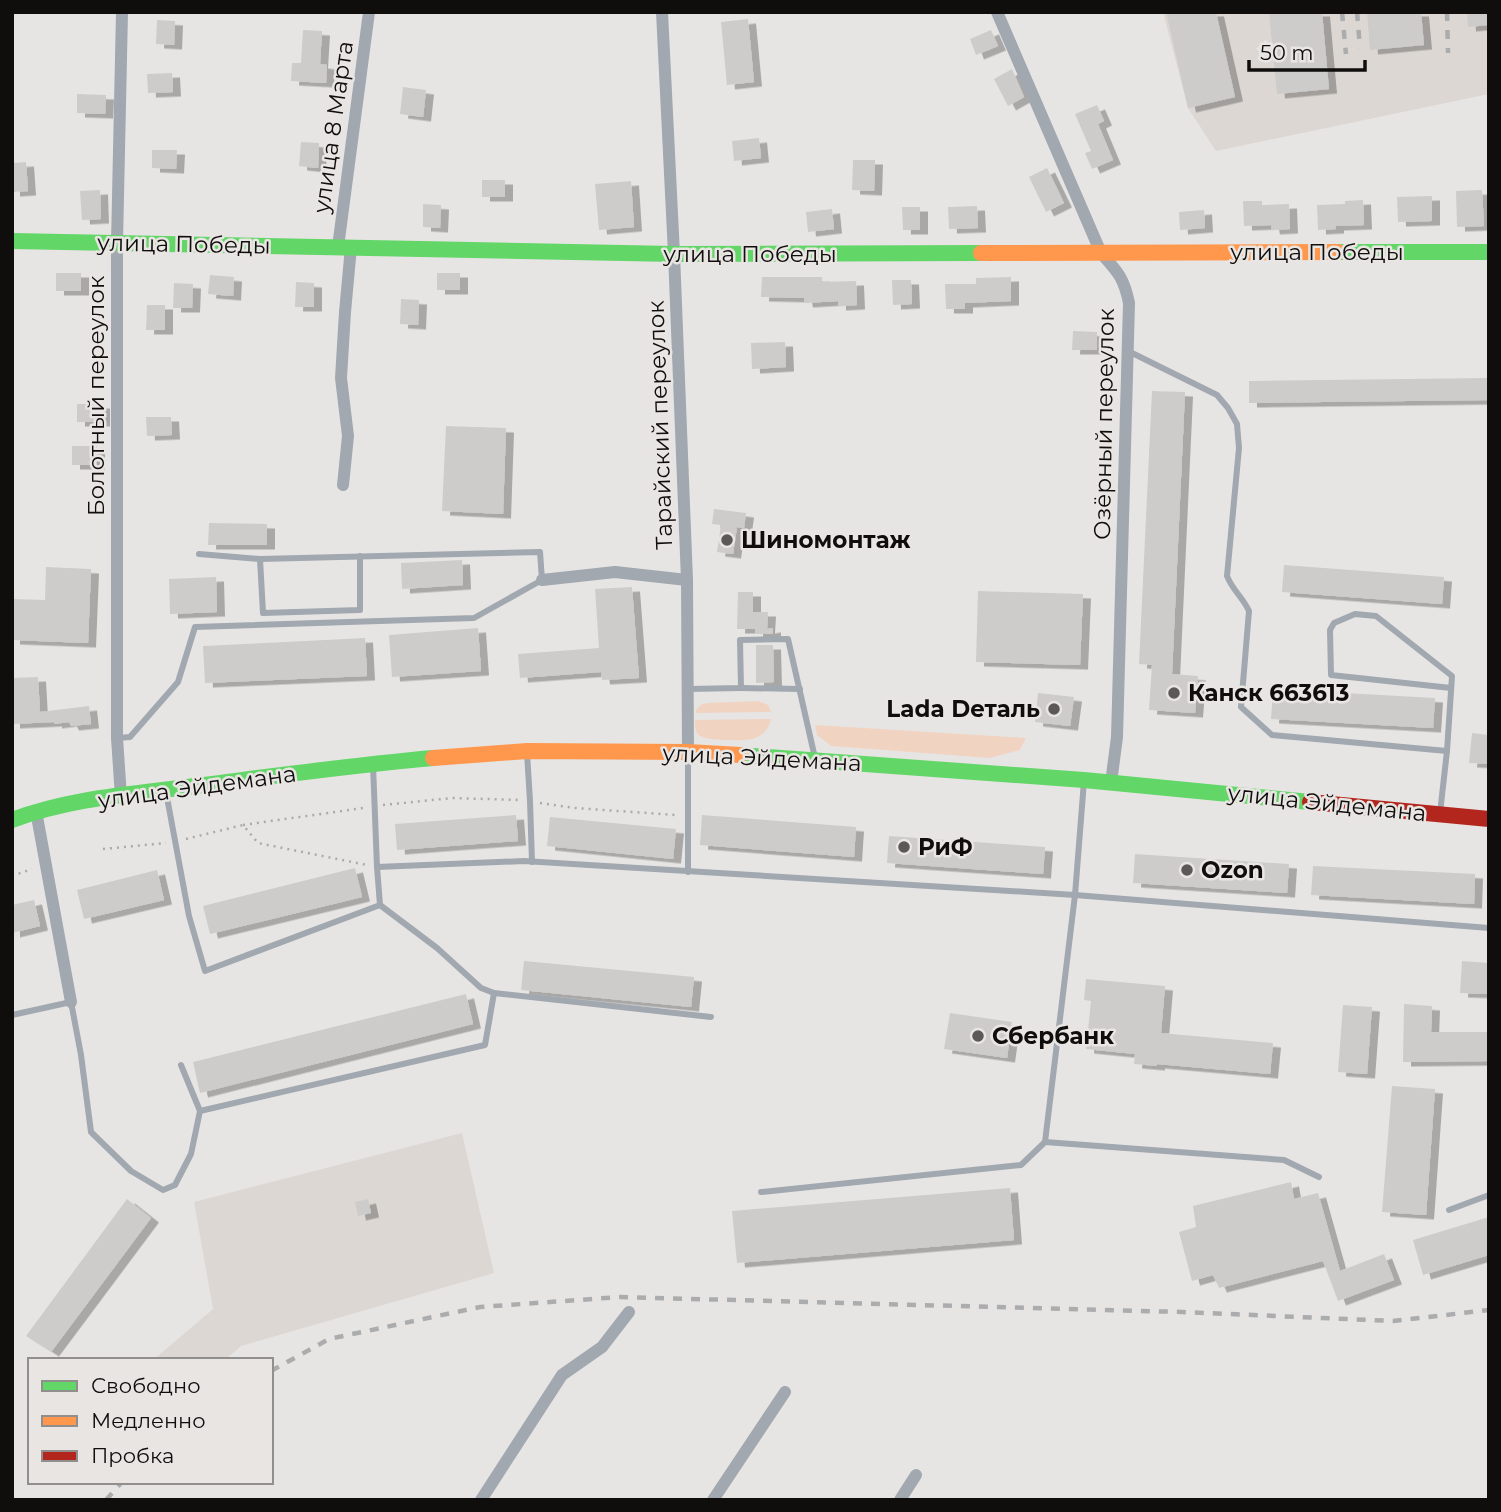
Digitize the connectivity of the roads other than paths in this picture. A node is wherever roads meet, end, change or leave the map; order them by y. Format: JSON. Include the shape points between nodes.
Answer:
{"nodes":[{"id":1,"x":122,"y":12,"type":"edge"},
{"id":2,"x":369,"y":12,"type":"edge"},
{"id":3,"x":662,"y":12,"type":"edge"},
{"id":4,"x":997,"y":12,"type":"edge"},
{"id":5,"x":12,"y":241,"type":"edge"},
{"id":6,"x":117,"y":243,"type":"junction"},
{"id":7,"x":345,"y":247,"type":"junction"},
{"id":8,"x":1489,"y":252,"type":"edge"},
{"id":9,"x":1101,"y":253,"type":"junction"},
{"id":10,"x":674,"y":254,"type":"junction"},
{"id":11,"x":1128,"y":351,"type":"junction"},
{"id":12,"x":343,"y":485,"type":"dead end"},
{"id":13,"x":199,"y":554,"type":"dead end"},
{"id":14,"x":360,"y":556,"type":"junction"},
{"id":15,"x":260,"y":559,"type":"junction"},
{"id":16,"x":542,"y":580,"type":"junction"},
{"id":17,"x":687,"y":580,"type":"junction"},
{"id":18,"x":741,"y":688,"type":"junction"},
{"id":19,"x":1451,"y":688,"type":"junction"},
{"id":20,"x":800,"y":689,"type":"junction"},
{"id":21,"x":688,"y":690,"type":"junction"},
{"id":22,"x":117,"y":738,"type":"junction"},
{"id":23,"x":527,"y":751,"type":"junction"},
{"id":24,"x":1447,"y":751,"type":"junction"},
{"id":25,"x":688,"y":752,"type":"junction"},
{"id":26,"x":816,"y":760,"type":"junction"},
{"id":27,"x":373,"y":763,"type":"junction"},
{"id":28,"x":1084,"y":780,"type":"junction"},
{"id":29,"x":1111,"y":783,"type":"junction"},
{"id":30,"x":166,"y":790,"type":"junction"},
{"id":31,"x":121,"y":797,"type":"junction"},
{"id":32,"x":12,"y":810,"type":"edge"},
{"id":33,"x":36,"y":811,"type":"junction"},
{"id":34,"x":1440,"y":814,"type":"junction"},
{"id":35,"x":1489,"y":819,"type":"edge"},
{"id":36,"x":12,"y":820,"type":"edge"},
{"id":37,"x":531,"y":862,"type":"junction"},
{"id":38,"x":377,"y":867,"type":"junction"},
{"id":39,"x":688,"y":872,"type":"junction"},
{"id":40,"x":1075,"y":895,"type":"junction"},
{"id":41,"x":380,"y":905,"type":"junction"},
{"id":42,"x":1489,"y":928,"type":"edge"},
{"id":43,"x":494,"y":993,"type":"junction"},
{"id":44,"x":71,"y":1002,"type":"junction"},
{"id":45,"x":12,"y":1015,"type":"edge"},
{"id":46,"x":711,"y":1017,"type":"dead end"},
{"id":47,"x":181,"y":1065,"type":"dead end"},
{"id":48,"x":200,"y":1111,"type":"junction"},
{"id":49,"x":1045,"y":1142,"type":"junction"},
{"id":50,"x":1319,"y":1177,"type":"dead end"},
{"id":51,"x":761,"y":1192,"type":"dead end"},
{"id":52,"x":1489,"y":1195,"type":"edge"},
{"id":53,"x":1449,"y":1210,"type":"dead end"},
{"id":54,"x":629,"y":1312,"type":"dead end"},
{"id":55,"x":785,"y":1392,"type":"dead end"},
{"id":56,"x":916,"y":1475,"type":"dead end"},
{"id":57,"x":481,"y":1500,"type":"edge"},
{"id":58,"x":713,"y":1500,"type":"edge"},
{"id":59,"x":900,"y":1500,"type":"edge"}],
"edges":[{"from":1,"to":6,"type":"street","name":"Болотный переулок"},
{"from":2,"to":7,"type":"street","name":"улица 8 Марта"},
{"from":3,"to":10,"type":"street","name":"Тарайский переулок"},
{"from":4,"to":9,"type":"street","name":"Озёрный переулок"},
{"from":5,"to":6,"type":"main road","name":"улица Победы"},
{"from":6,"to":7,"type":"main road","name":"улица Победы"},
{"from":6,"to":22,"type":"street","name":"Болотный переулок"},
{"from":7,"to":10,"type":"main road","name":"улица Победы"},
{"from":7,"to":12,"type":"street","name":"улица 8 Марта","via":[[341,378],[348,436]]},
{"from":8,"to":9,"type":"main road","name":"улица Победы"},
{"from":9,"to":10,"type":"main road","name":"улица Победы"},
{"from":9,"to":11,"type":"street","name":"Озёрный переулок","via":[[1125,285]]},
{"from":10,"to":17,"type":"street","name":"Тарайский переулок"},
{"from":11,"to":24,"type":"lane","via":[[1217,396],[1237,424],[1239,448],[1227,576],[1249,611],[1241,707],[1272,735]]},
{"from":11,"to":29,"type":"street","name":"Озёрный переулок","via":[[1117,737]]},
{"from":13,"to":15,"type":"lane"},
{"from":14,"to":15,"type":"lane"},
{"from":14,"to":15,"type":"lane","via":[[360,610],[262,613]]},
{"from":14,"to":16,"type":"lane","via":[[540,552]]},
{"from":16,"to":17,"type":"street","via":[[615,572]]},
{"from":16,"to":22,"type":"lane","via":[[474,618],[195,627],[178,682],[130,737]]},
{"from":17,"to":21,"type":"street","name":"Тарайский переулок"},
{"from":18,"to":20,"type":"lane"},
{"from":18,"to":20,"type":"lane","via":[[740,640],[788,639]]},
{"from":18,"to":21,"type":"lane"},
{"from":19,"to":19,"type":"lane","via":[[1452,676],[1376,616],[1355,614],[1334,623],[1330,630],[1331,675]]},
{"from":19,"to":24,"type":"lane"},
{"from":20,"to":26,"type":"lane"},
{"from":21,"to":25,"type":"street","name":"Тарайский переулок"},
{"from":22,"to":31,"type":"street","name":"Болотный переулок"},
{"from":23,"to":25,"type":"main road","name":"улица Эйдемана"},
{"from":23,"to":27,"type":"main road","name":"улица Эйдемана"},
{"from":23,"to":37,"type":"lane"},
{"from":24,"to":34,"type":"lane"},
{"from":25,"to":26,"type":"main road","name":"улица Эйдемана"},
{"from":25,"to":39,"type":"lane"},
{"from":26,"to":28,"type":"main road","name":"улица Эйдемана"},
{"from":27,"to":30,"type":"main road","name":"улица Эйдемана"},
{"from":27,"to":38,"type":"lane"},
{"from":28,"to":29,"type":"main road","name":"улица Эйдемана"},
{"from":28,"to":40,"type":"lane"},
{"from":29,"to":34,"type":"main road","name":"улица Эйдемана"},
{"from":30,"to":31,"type":"main road","name":"улица Эйдемана"},
{"from":30,"to":41,"type":"lane","via":[[189,916],[205,971]]},
{"from":31,"to":33,"type":"main road","name":"улица Эйдемана"},
{"from":32,"to":33,"type":"main road"},
{"from":33,"to":36,"type":"main road"},
{"from":33,"to":44,"type":"street"},
{"from":34,"to":35,"type":"main road","name":"улица Эйдемана"},
{"from":37,"to":38,"type":"lane"},
{"from":37,"to":39,"type":"lane"},
{"from":38,"to":41,"type":"lane"},
{"from":39,"to":40,"type":"lane"},
{"from":40,"to":42,"type":"lane"},
{"from":40,"to":49,"type":"lane"},
{"from":41,"to":43,"type":"lane","via":[[481,988]]},
{"from":43,"to":46,"type":"lane"},
{"from":43,"to":48,"type":"lane","via":[[485,1045]]},
{"from":44,"to":45,"type":"lane"},
{"from":44,"to":48,"type":"lane","via":[[91,1132],[131,1171],[163,1190],[175,1185],[191,1154]]},
{"from":47,"to":48,"type":"lane"},
{"from":49,"to":50,"type":"lane","via":[[1284,1160]]},
{"from":49,"to":51,"type":"lane","via":[[1021,1165]]},
{"from":52,"to":53,"type":"lane"},
{"from":54,"to":57,"type":"street","via":[[602,1347],[562,1375]]},
{"from":55,"to":58,"type":"street"},
{"from":56,"to":59,"type":"street"}]}
